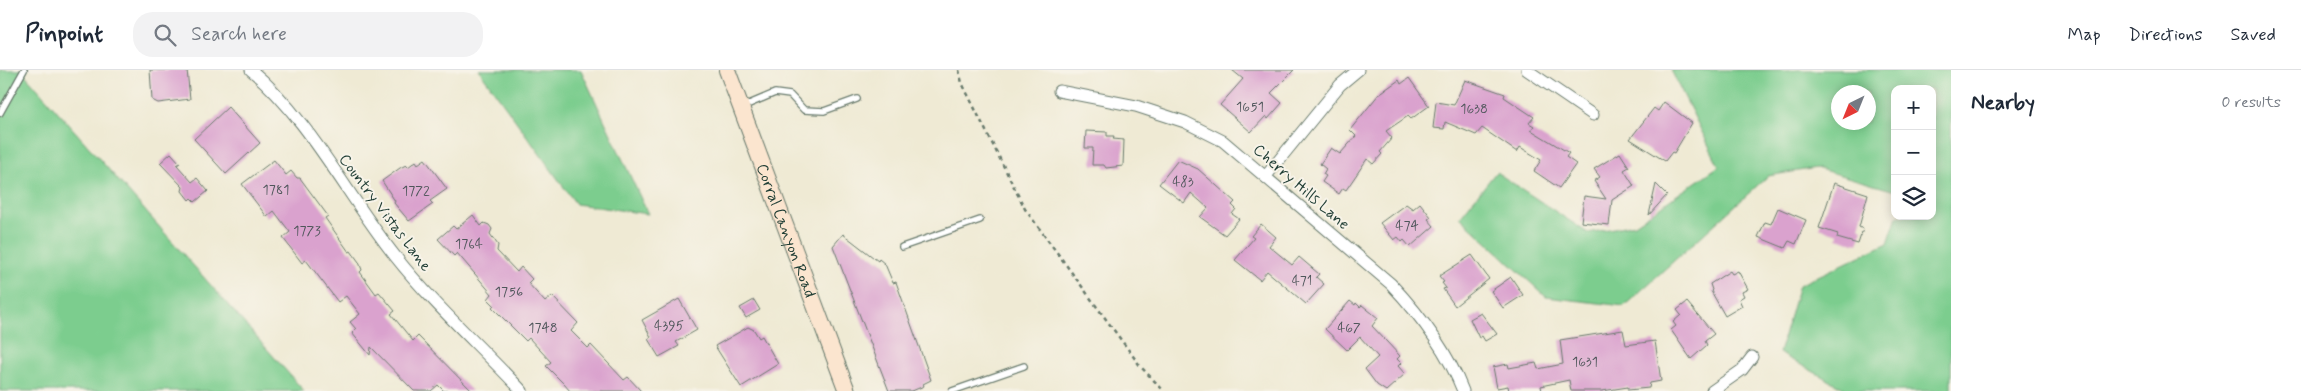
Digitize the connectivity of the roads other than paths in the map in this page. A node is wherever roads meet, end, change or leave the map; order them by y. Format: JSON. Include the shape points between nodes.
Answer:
{"nodes":[{"id":1,"x":24,"y":70,"type":"edge"},
{"id":2,"x":251,"y":70,"type":"edge"},
{"id":3,"x":727,"y":70,"type":"edge"},
{"id":4,"x":1358,"y":70,"type":"edge"},
{"id":5,"x":1527,"y":70,"type":"edge"},
{"id":6,"x":1059,"y":91,"type":"dead end"},
{"id":7,"x":858,"y":99,"type":"dead end"},
{"id":8,"x":740,"y":108,"type":"junction"},
{"id":9,"x":0,"y":113,"type":"edge"},
{"id":10,"x":1593,"y":115,"type":"dead end"},
{"id":11,"x":1266,"y":176,"type":"junction"},
{"id":12,"x":980,"y":220,"type":"dead end"},
{"id":13,"x":902,"y":247,"type":"dead end"},
{"id":14,"x":1752,"y":356,"type":"dead end"},
{"id":15,"x":1024,"y":366,"type":"dead end"},
{"id":16,"x":522,"y":391,"type":"edge"},
{"id":17,"x":847,"y":391,"type":"edge"},
{"id":18,"x":952,"y":391,"type":"edge"},
{"id":19,"x":1463,"y":391,"type":"edge"},
{"id":20,"x":1712,"y":391,"type":"edge"}],
"edges":[{"from":1,"to":9,"type":"lane"},
{"from":2,"to":16,"type":"street","name":"Country Vistas Lane","via":[[272,87],[395,256]]},
{"from":3,"to":8,"type":"main road","name":"Corral Canyon Road"},
{"from":4,"to":11,"type":"street","via":[[1340,85]]},
{"from":5,"to":10,"type":"street"},
{"from":6,"to":11,"type":"street","name":"Cherry Hills Lane","via":[[1136,106],[1184,122],[1223,141]]},
{"from":7,"to":8,"type":"lane","via":[[824,111],[804,110],[790,95],[775,92]]},
{"from":8,"to":17,"type":"main road","name":"Corral Canyon Road"},
{"from":11,"to":19,"type":"street","name":"Cherry Hills Lane","via":[[1405,300],[1438,342]]},
{"from":12,"to":13,"type":"lane"},
{"from":14,"to":20,"type":"street","via":[[1742,370]]},
{"from":15,"to":18,"type":"lane"}]}
